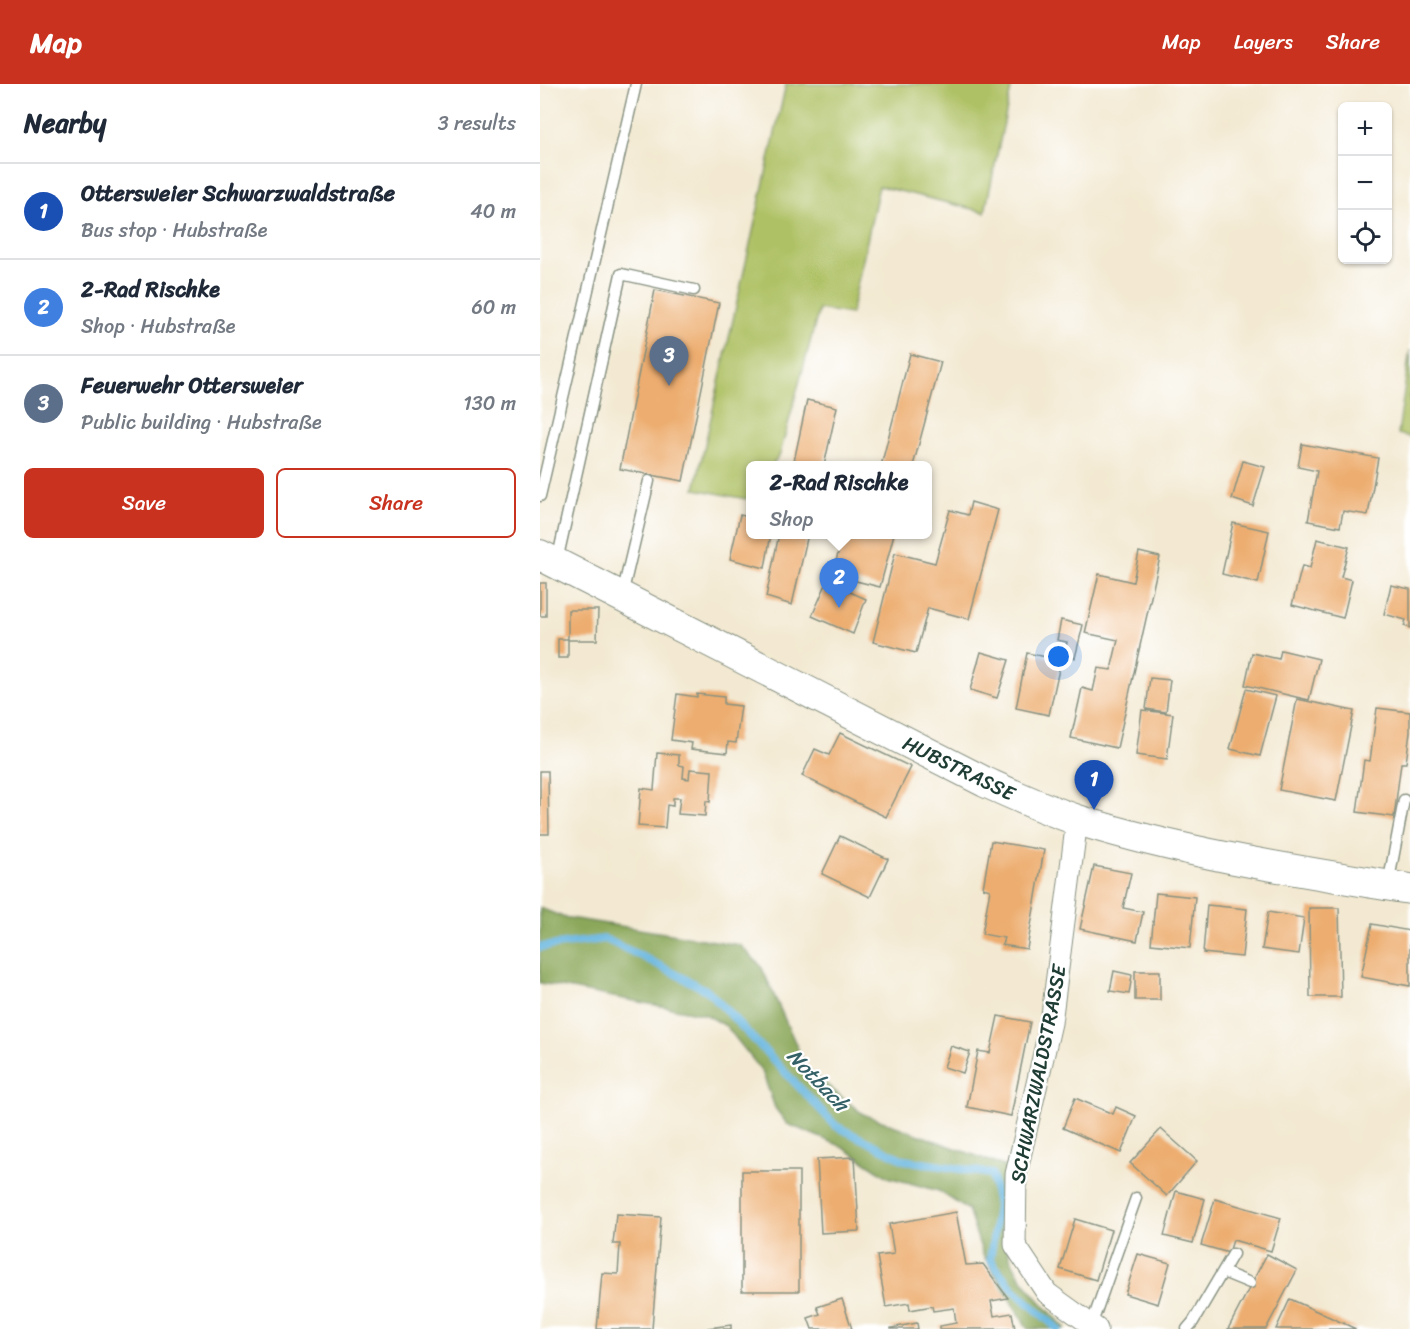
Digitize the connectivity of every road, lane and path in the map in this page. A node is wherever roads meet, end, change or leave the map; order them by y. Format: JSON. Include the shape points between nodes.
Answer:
{"nodes":[{"id":1,"x":636,"y":84,"type":"edge"},
{"id":2,"x":694,"y":290,"type":"dead end"},
{"id":3,"x":649,"y":481,"type":"dead end"},
{"id":4,"x":540,"y":496,"type":"edge"},
{"id":5,"x":548,"y":560,"type":"edge"},
{"id":6,"x":622,"y":595,"type":"junction"},
{"id":7,"x":1404,"y":800,"type":"dead end"},
{"id":8,"x":1077,"y":820,"type":"junction"},
{"id":9,"x":1399,"y":887,"type":"edge"},
{"id":10,"x":1136,"y":1198,"type":"dead end"},
{"id":11,"x":1233,"y":1254,"type":"dead end"},
{"id":12,"x":1223,"y":1272,"type":"junction"},
{"id":13,"x":1250,"y":1284,"type":"dead end"},
{"id":14,"x":1094,"y":1328,"type":"edge"},
{"id":15,"x":1187,"y":1329,"type":"edge"}],
"edges":[{"from":1,"to":4,"type":"lane"},
{"from":2,"to":5,"type":"lane","via":[[621,274]]},
{"from":3,"to":6,"type":"lane"},
{"from":5,"to":6,"type":"main road","name":"HUBSTRASSE"},
{"from":6,"to":8,"type":"main road","name":"HUBSTRASSE","via":[[985,782]]},
{"from":7,"to":9,"type":"lane"},
{"from":8,"to":9,"type":"main road","name":"HUBSTRASSE","via":[[1192,850]]},
{"from":8,"to":14,"type":"street","name":"SCHWARZWALDSTRASSE","via":[[1051,1023],[1016,1174],[1015,1245],[1047,1293]]},
{"from":10,"to":14,"type":"lane"},
{"from":11,"to":12,"type":"lane"},
{"from":12,"to":13,"type":"lane"},
{"from":12,"to":15,"type":"lane"}]}
